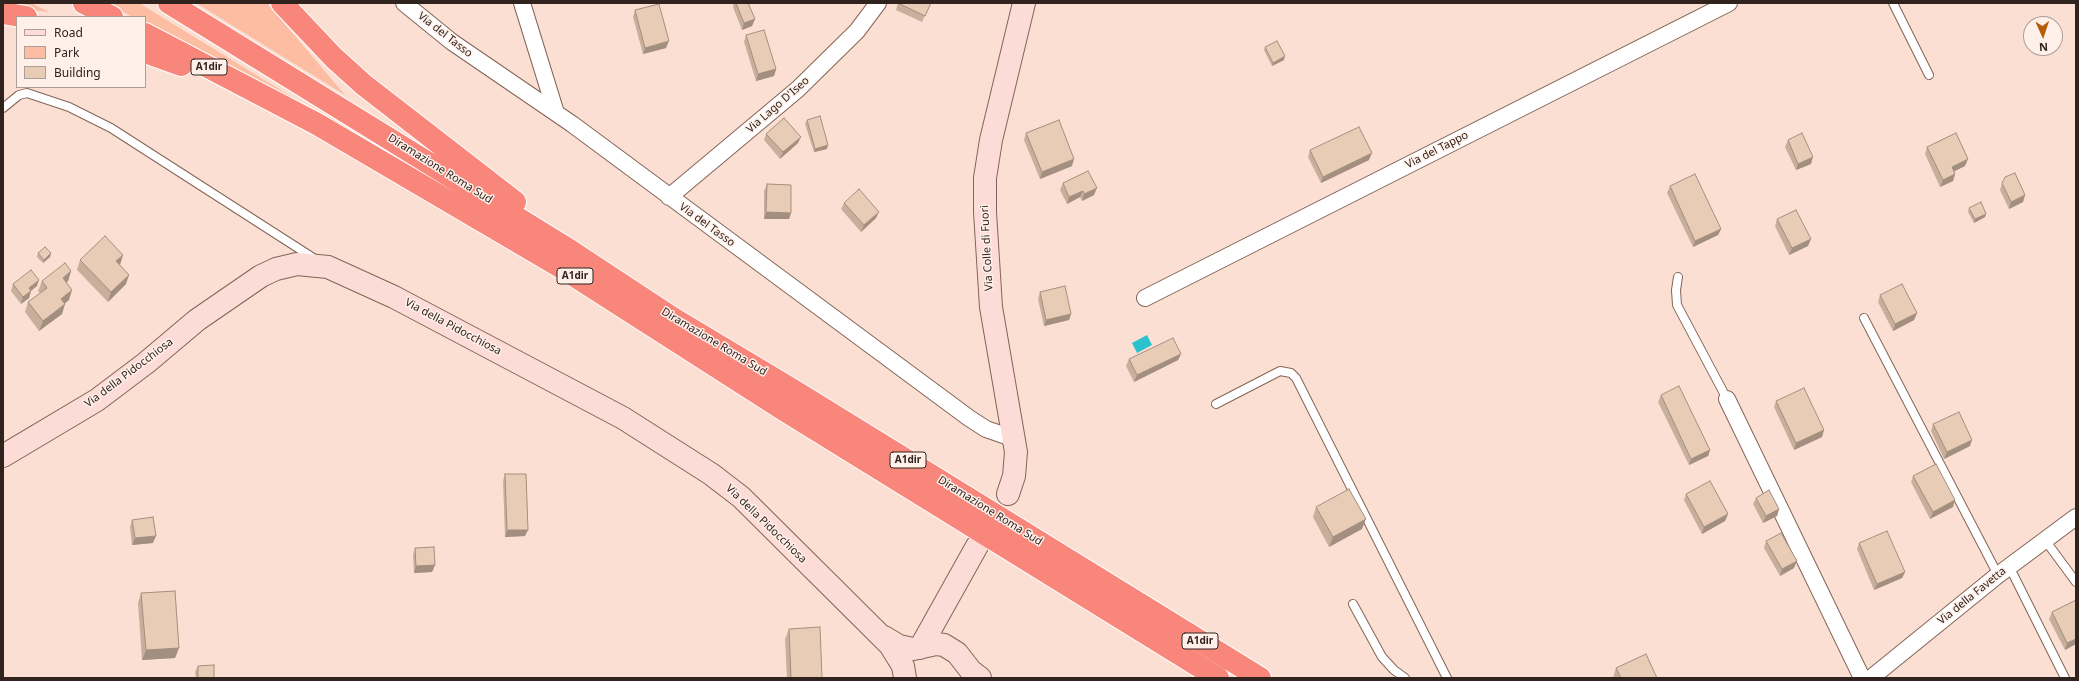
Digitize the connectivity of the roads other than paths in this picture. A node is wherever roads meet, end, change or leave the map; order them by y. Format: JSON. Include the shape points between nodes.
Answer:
{"nodes":[{"id":1,"x":84,"y":3,"type":"edge"},
{"id":2,"x":169,"y":3,"type":"edge"},
{"id":3,"x":282,"y":3,"type":"edge"},
{"id":4,"x":404,"y":3,"type":"edge"},
{"id":5,"x":522,"y":3,"type":"edge"},
{"id":6,"x":878,"y":3,"type":"edge"},
{"id":7,"x":1024,"y":3,"type":"edge"},
{"id":8,"x":1729,"y":3,"type":"edge"},
{"id":9,"x":1893,"y":3,"type":"edge"},
{"id":10,"x":3,"y":13,"type":"edge"},
{"id":11,"x":20,"y":16,"type":"edge"},
{"id":12,"x":110,"y":16,"type":"edge"},
{"id":13,"x":146,"y":35,"type":"edge"},
{"id":14,"x":146,"y":52,"type":"edge"},
{"id":15,"x":1929,"y":75,"type":"dead end"},
{"id":16,"x":272,"y":100,"type":"junction"},
{"id":17,"x":3,"y":108,"type":"edge"},
{"id":18,"x":556,"y":113,"type":"junction"},
{"id":19,"x":669,"y":197,"type":"junction"},
{"id":20,"x":563,"y":246,"type":"junction"},
{"id":21,"x":328,"y":267,"type":"junction"},
{"id":22,"x":1678,"y":276,"type":"dead end"},
{"id":23,"x":1145,"y":298,"type":"dead end"},
{"id":24,"x":1864,"y":318,"type":"dead end"},
{"id":25,"x":1727,"y":399,"type":"joint"},
{"id":26,"x":1216,"y":404,"type":"dead end"},
{"id":27,"x":1015,"y":439,"type":"junction"},
{"id":28,"x":3,"y":456,"type":"edge"},
{"id":29,"x":1008,"y":494,"type":"dead end"},
{"id":30,"x":2076,"y":517,"type":"edge"},
{"id":31,"x":2045,"y":540,"type":"junction"},
{"id":32,"x":977,"y":546,"type":"dead end"},
{"id":33,"x":2004,"y":571,"type":"junction"},
{"id":34,"x":2076,"y":582,"type":"edge"},
{"id":35,"x":944,"y":603,"type":"junction"},
{"id":36,"x":1353,"y":604,"type":"dead end"},
{"id":37,"x":875,"y":630,"type":"junction"},
{"id":38,"x":920,"y":648,"type":"junction"},
{"id":39,"x":959,"y":662,"type":"edge"},
{"id":40,"x":905,"y":674,"type":"edge"},
{"id":41,"x":980,"y":678,"type":"edge"},
{"id":42,"x":1218,"y":678,"type":"edge"},
{"id":43,"x":1260,"y":678,"type":"edge"},
{"id":44,"x":1405,"y":678,"type":"edge"},
{"id":45,"x":1447,"y":678,"type":"edge"},
{"id":46,"x":1862,"y":678,"type":"edge"},
{"id":47,"x":1871,"y":678,"type":"edge"},
{"id":48,"x":2065,"y":678,"type":"edge"}],
"edges":[{"from":1,"to":12,"type":"highway"},
{"from":2,"to":20,"type":"highway","name":"Diramazione Roma Sud","number":"A1dir"},
{"from":3,"to":20,"type":"highway","via":[[334,58],[364,85],[512,200]]},
{"from":4,"to":18,"type":"street","name":"Via del Tasso","via":[[465,52]]},
{"from":5,"to":18,"type":"street"},
{"from":6,"to":19,"type":"street","name":"Via Lago D'Iseo","via":[[857,31],[798,89]]},
{"from":7,"to":27,"type":"street","name":"Via Colle di Fuori","via":[[991,140],[985,178],[990,300]]},
{"from":8,"to":23,"type":"street","name":"Via del Tappo"},
{"from":9,"to":15,"type":"lane"},
{"from":10,"to":11,"type":"highway"},
{"from":13,"to":16,"type":"highway","number":"A1dir"},
{"from":14,"to":16,"type":"highway"},
{"from":16,"to":42,"type":"highway","name":"Diramazione Roma Sud","number":"A1dir","via":[[368,152],[558,266],[784,410]]},
{"from":17,"to":21,"type":"lane","via":[[19,95],[27,93],[88,116],[111,128]]},
{"from":18,"to":19,"type":"street","name":"Via del Tasso"},
{"from":19,"to":27,"type":"street","name":"Via del Tasso","via":[[969,418],[986,429]]},
{"from":20,"to":43,"type":"highway","name":"Diramazione Roma Sud","number":"A1dir","via":[[674,319]]},
{"from":21,"to":28,"type":"street","name":"Via della Pidocchiosa","via":[[298,264],[279,267],[261,276],[197,320],[97,400]]},
{"from":21,"to":37,"type":"street","name":"Via della Pidocchiosa","via":[[462,332],[623,418],[682,454],[741,497]]},
{"from":22,"to":25,"type":"lane","via":[[1677,305]]},
{"from":24,"to":33,"type":"lane"},
{"from":25,"to":46,"type":"street"},
{"from":26,"to":45,"type":"lane","via":[[1280,371],[1292,373]]},
{"from":27,"to":29,"type":"street","name":"Via Colle di Fuori","via":[[1016,468]]},
{"from":30,"to":31,"type":"street","name":"Via della Favetta"},
{"from":31,"to":33,"type":"street","name":"Via della Favetta"},
{"from":31,"to":34,"type":"lane"},
{"from":32,"to":35,"type":"street"},
{"from":33,"to":47,"type":"street","name":"Via della Favetta"},
{"from":33,"to":48,"type":"lane"},
{"from":35,"to":38,"type":"street"},
{"from":35,"to":39,"type":"street","via":[[942,627]]},
{"from":36,"to":44,"type":"lane","via":[[1382,657]]},
{"from":37,"to":38,"type":"street","name":"Via della Pidocchiosa","via":[[899,646]]},
{"from":37,"to":40,"type":"street","name":"Via della Pidocchiosa","via":[[896,652]]},
{"from":38,"to":39,"type":"street","name":"Via della Pidocchiosa","via":[[936,644]]},
{"from":38,"to":40,"type":"street","via":[[908,659]]},
{"from":39,"to":41,"type":"street"}]}
